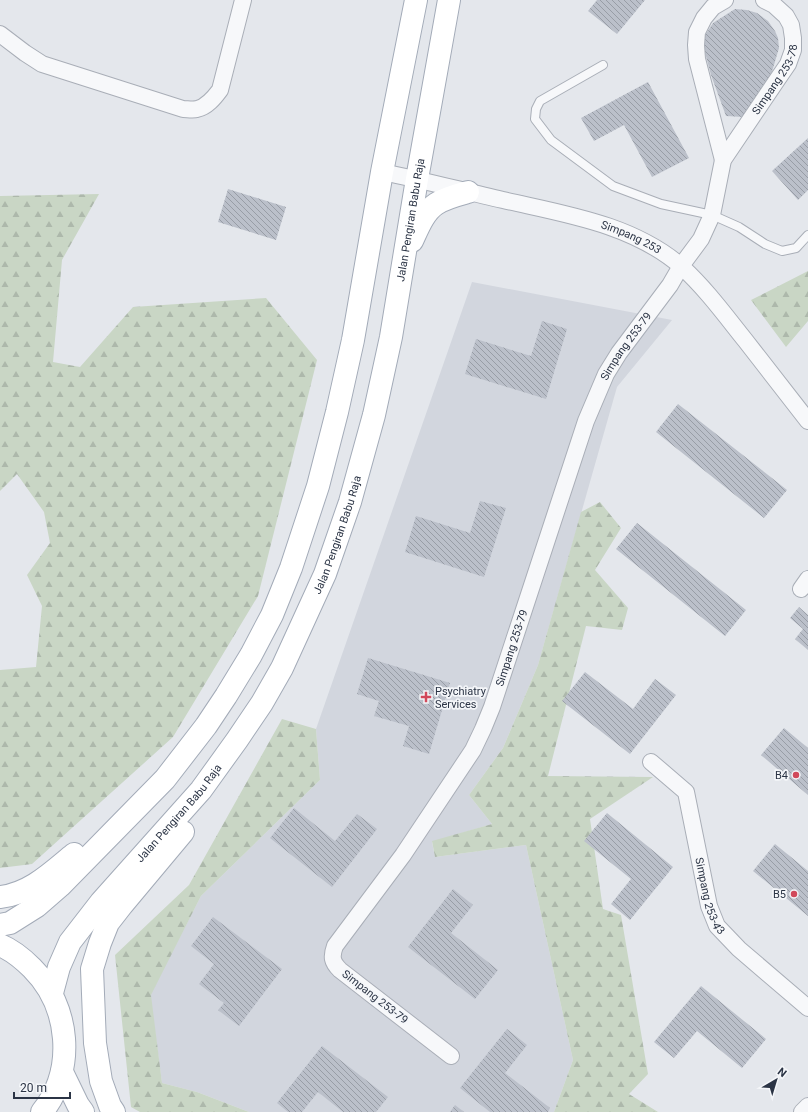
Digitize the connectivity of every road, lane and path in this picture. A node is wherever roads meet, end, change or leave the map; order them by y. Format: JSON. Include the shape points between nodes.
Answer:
{"nodes":[{"id":1,"x":243,"y":0,"type":"edge"},
{"id":2,"x":416,"y":0,"type":"edge"},
{"id":3,"x":449,"y":0,"type":"edge"},
{"id":4,"x":725,"y":0,"type":"edge"},
{"id":5,"x":764,"y":0,"type":"edge"},
{"id":6,"x":0,"y":34,"type":"edge"},
{"id":7,"x":602,"y":65,"type":"dead end"},
{"id":8,"x":722,"y":160,"type":"junction"},
{"id":9,"x":382,"y":172,"type":"junction"},
{"id":10,"x":416,"y":179,"type":"junction"},
{"id":11,"x":468,"y":192,"type":"junction"},
{"id":12,"x":712,"y":215,"type":"junction"},
{"id":13,"x":808,"y":235,"type":"edge"},
{"id":14,"x":404,"y":257,"type":"junction"},
{"id":15,"x":681,"y":266,"type":"junction"},
{"id":16,"x":808,"y":421,"type":"edge"},
{"id":17,"x":651,"y":762,"type":"dead end"},
{"id":18,"x":166,"y":779,"type":"junction"},
{"id":19,"x":201,"y":790,"type":"junction"},
{"id":20,"x":0,"y":897,"type":"edge"},
{"id":21,"x":0,"y":925,"type":"edge"},
{"id":22,"x":0,"y":945,"type":"edge"},
{"id":23,"x":52,"y":993,"type":"junction"},
{"id":24,"x":808,"y":1008,"type":"edge"},
{"id":25,"x":451,"y":1056,"type":"dead end"},
{"id":26,"x":62,"y":1072,"type":"junction"},
{"id":27,"x":808,"y":1106,"type":"edge"},
{"id":28,"x":42,"y":1112,"type":"edge"},
{"id":29,"x":83,"y":1112,"type":"edge"},
{"id":30,"x":114,"y":1112,"type":"edge"},
{"id":31,"x":802,"y":1112,"type":"edge"}],
"edges":[{"from":1,"to":6,"type":"street","via":[[222,84],[217,94],[197,110],[183,109],[42,64]]},
{"from":2,"to":9,"type":"main road"},
{"from":3,"to":10,"type":"main road","name":"Jalan Pengiran Babu Raja"},
{"from":4,"to":8,"type":"street","name":"Simpang 253-78","via":[[713,7],[704,18],[696,44],[697,59]]},
{"from":5,"to":8,"type":"street","name":"Simpang 253-78","via":[[786,16],[791,25],[793,50],[778,80]]},
{"from":7,"to":12,"type":"lane","via":[[540,101],[535,119],[551,140],[614,186],[661,204]]},
{"from":8,"to":12,"type":"street","name":"Simpang 253-78"},
{"from":9,"to":10,"type":"street","name":"Simpang 253"},
{"from":9,"to":18,"type":"main road","via":[[353,340],[318,486],[291,568],[272,615],[251,655],[206,726]]},
{"from":10,"to":11,"type":"street","name":"Simpang 253"},
{"from":10,"to":14,"type":"main road","name":"Jalan Pengiran Babu Raja"},
{"from":11,"to":14,"type":"main road","via":[[443,200],[428,211]]},
{"from":11,"to":15,"type":"street","name":"Simpang 253","via":[[597,222],[635,237]]},
{"from":12,"to":13,"type":"lane","via":[[739,226],[765,244],[782,251],[796,248]]},
{"from":12,"to":15,"type":"street","name":"Simpang 253-78","via":[[701,239]]},
{"from":14,"to":19,"type":"main road","name":"Jalan Pengiran Babu Raja","via":[[391,337],[374,415],[350,502],[325,574],[282,668],[262,703]]},
{"from":15,"to":16,"type":"street","name":"Simpang 253","via":[[722,310]]},
{"from":15,"to":25,"type":"street","name":"Simpang 253-79","via":[[606,374],[586,421],[494,700],[473,750],[408,848],[333,952],[335,965],[340,970]]},
{"from":17,"to":24,"type":"street","name":"Simpang 253-43","via":[[686,792],[708,906],[717,926]]},
{"from":18,"to":20,"type":"main road","via":[[143,788],[75,853],[38,883]]},
{"from":18,"to":21,"type":"main road","via":[[37,906],[10,923]]},
{"from":19,"to":23,"type":"main road","name":"Jalan Pengiran Babu Raja","via":[[101,902],[70,942],[59,967]]},
{"from":19,"to":30,"type":"main road","via":[[199,805],[192,820],[108,923],[92,969],[95,1043],[101,1081]]},
{"from":22,"to":23,"type":"main road","via":[[24,959]]},
{"from":23,"to":26,"type":"main road","via":[[60,1012],[64,1032]]},
{"from":26,"to":28,"type":"main road","via":[[55,1092]]},
{"from":26,"to":29,"type":"main road"},
{"from":27,"to":31,"type":"street"}]}
